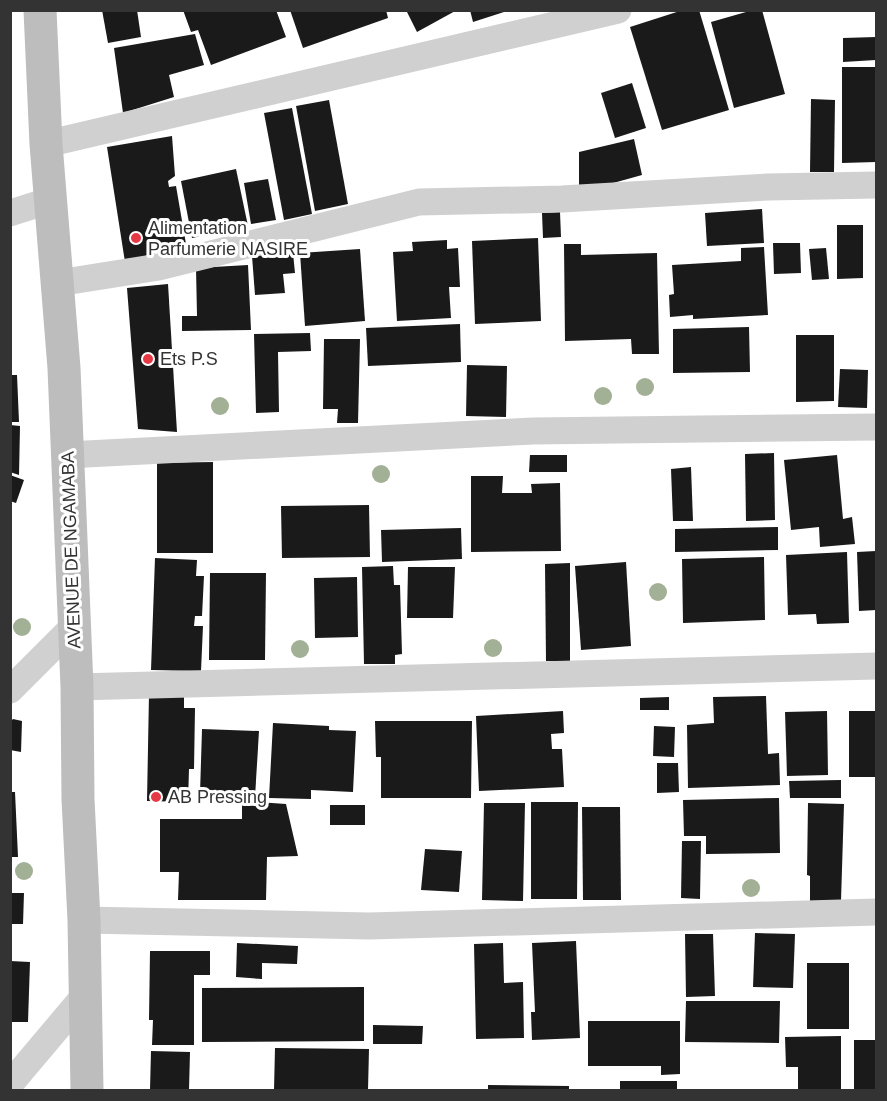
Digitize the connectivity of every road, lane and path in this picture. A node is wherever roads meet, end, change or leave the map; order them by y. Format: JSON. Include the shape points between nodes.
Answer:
{"nodes":[{"id":1,"x":40,"y":10,"type":"edge"},
{"id":2,"x":618,"y":10,"type":"edge"},
{"id":3,"x":522,"y":21,"type":"edge"},
{"id":4,"x":46,"y":144,"type":"junction"},
{"id":5,"x":876,"y":185,"type":"edge"},
{"id":6,"x":51,"y":200,"type":"junction"},
{"id":7,"x":10,"y":213,"type":"edge"},
{"id":8,"x":58,"y":283,"type":"junction"},
{"id":9,"x":876,"y":427,"type":"edge"},
{"id":10,"x":67,"y":455,"type":"junction"},
{"id":11,"x":74,"y":626,"type":"junction"},
{"id":12,"x":876,"y":666,"type":"edge"},
{"id":13,"x":77,"y":687,"type":"junction"},
{"id":14,"x":10,"y":690,"type":"edge"},
{"id":15,"x":876,"y":912,"type":"edge"},
{"id":16,"x":84,"y":920,"type":"junction"},
{"id":17,"x":86,"y":994,"type":"junction"},
{"id":18,"x":10,"y":1083,"type":"edge"},
{"id":19,"x":87,"y":1090,"type":"edge"}],
"edges":[{"from":1,"to":4,"type":"main road","name":"AVENUE DE NGAMABA"},
{"from":2,"to":3,"type":"street"},
{"from":3,"to":4,"type":"street"},
{"from":4,"to":6,"type":"main road","name":"AVENUE DE NGAMABA"},
{"from":5,"to":8,"type":"street","via":[[419,202],[159,267]]},
{"from":6,"to":7,"type":"street"},
{"from":6,"to":8,"type":"main road","name":"AVENUE DE NGAMABA"},
{"from":8,"to":10,"type":"main road","name":"AVENUE DE NGAMABA"},
{"from":9,"to":10,"type":"street","via":[[533,431]]},
{"from":10,"to":11,"type":"main road","name":"AVENUE DE NGAMABA"},
{"from":11,"to":13,"type":"main road","name":"AVENUE DE NGAMABA"},
{"from":11,"to":14,"type":"street"},
{"from":12,"to":13,"type":"street"},
{"from":13,"to":16,"type":"main road","name":"AVENUE DE NGAMABA"},
{"from":15,"to":16,"type":"street","via":[[369,926]]},
{"from":16,"to":17,"type":"main road","name":"AVENUE DE NGAMABA"},
{"from":17,"to":18,"type":"street"},
{"from":17,"to":19,"type":"main road","name":"AVENUE DE NGAMABA"}]}
